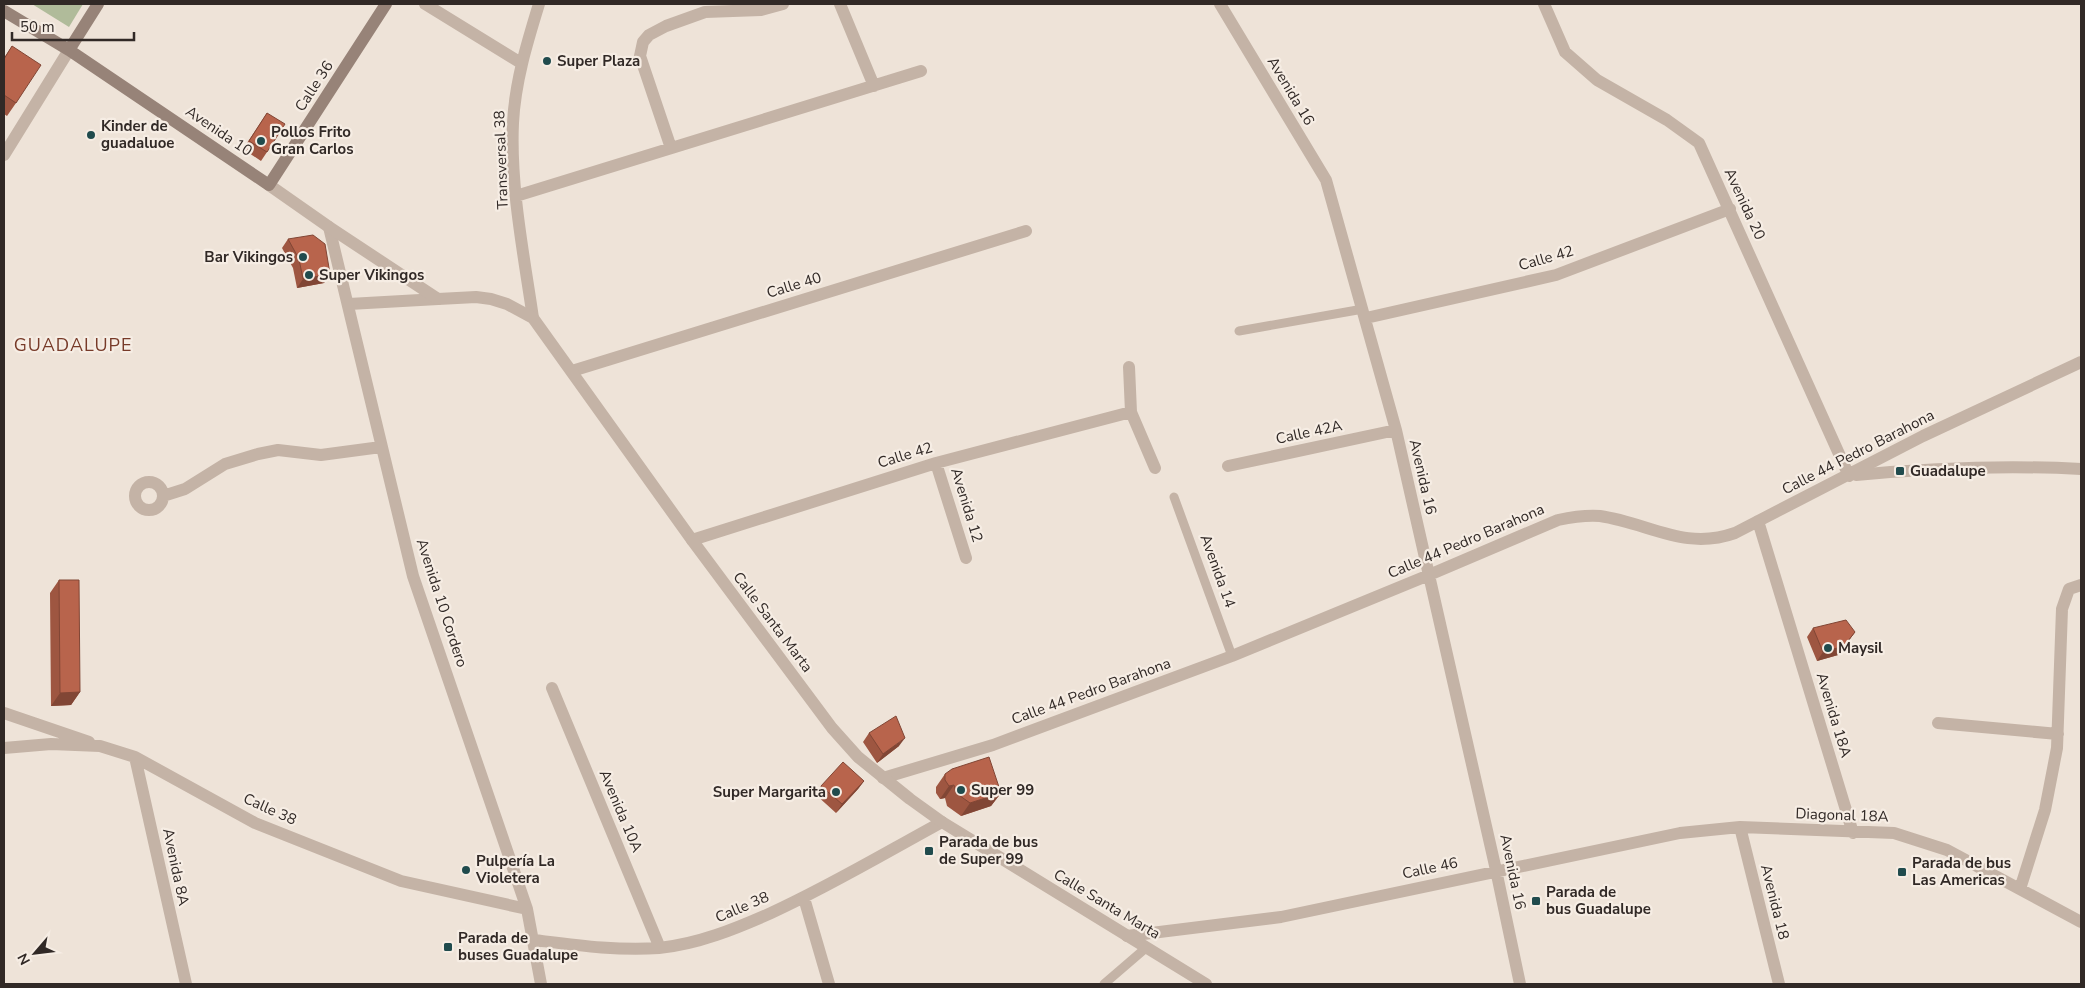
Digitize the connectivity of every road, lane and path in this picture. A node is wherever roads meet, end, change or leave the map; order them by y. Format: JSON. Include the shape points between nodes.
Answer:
{"nodes":[{"id":1,"x":98,"y":4,"type":"edge"},
{"id":2,"x":386,"y":4,"type":"edge"},
{"id":3,"x":425,"y":4,"type":"edge"},
{"id":4,"x":539,"y":4,"type":"edge"},
{"id":5,"x":783,"y":4,"type":"edge"},
{"id":6,"x":840,"y":4,"type":"edge"},
{"id":7,"x":1220,"y":4,"type":"edge"},
{"id":8,"x":1544,"y":4,"type":"edge"},
{"id":9,"x":4,"y":11,"type":"edge"},
{"id":10,"x":69,"y":50,"type":"junction"},
{"id":11,"x":521,"y":63,"type":"junction"},
{"id":12,"x":921,"y":71,"type":"dead end"},
{"id":13,"x":874,"y":86,"type":"junction"},
{"id":14,"x":671,"y":148,"type":"junction"},
{"id":15,"x":4,"y":155,"type":"edge"},
{"id":16,"x":269,"y":185,"type":"junction"},
{"id":17,"x":516,"y":196,"type":"junction"},
{"id":18,"x":1730,"y":209,"type":"junction"},
{"id":19,"x":329,"y":227,"type":"junction"},
{"id":20,"x":1026,"y":231,"type":"dead end"},
{"id":21,"x":438,"y":298,"type":"junction"},
{"id":22,"x":349,"y":304,"type":"junction"},
{"id":23,"x":1364,"y":314,"type":"junction"},
{"id":24,"x":533,"y":318,"type":"junction"},
{"id":25,"x":1239,"y":331,"type":"dead end"},
{"id":26,"x":2081,"y":362,"type":"edge"},
{"id":27,"x":1129,"y":367,"type":"dead end"},
{"id":28,"x":572,"y":371,"type":"junction"},
{"id":29,"x":1131,"y":412,"type":"junction"},
{"id":30,"x":1396,"y":430,"type":"junction"},
{"id":31,"x":381,"y":447,"type":"junction"},
{"id":32,"x":936,"y":462,"type":"junction"},
{"id":33,"x":1228,"y":466,"type":"dead end"},
{"id":34,"x":1155,"y":468,"type":"dead end"},
{"id":35,"x":2081,"y":469,"type":"edge"},
{"id":36,"x":1849,"y":476,"type":"junction"},
{"id":37,"x":163,"y":496,"type":"dead end"},
{"id":38,"x":1174,"y":497,"type":"dead end"},
{"id":39,"x":1758,"y":521,"type":"junction"},
{"id":40,"x":692,"y":540,"type":"junction"},
{"id":41,"x":966,"y":558,"type":"dead end"},
{"id":42,"x":1429,"y":575,"type":"junction"},
{"id":43,"x":2081,"y":585,"type":"edge"},
{"id":44,"x":1232,"y":656,"type":"junction"},
{"id":45,"x":552,"y":688,"type":"dead end"},
{"id":46,"x":4,"y":713,"type":"edge"},
{"id":47,"x":1938,"y":723,"type":"dead end"},
{"id":48,"x":2058,"y":734,"type":"junction"},
{"id":49,"x":100,"y":746,"type":"junction"},
{"id":50,"x":4,"y":748,"type":"edge"},
{"id":51,"x":135,"y":757,"type":"junction"},
{"id":52,"x":883,"y":778,"type":"junction"},
{"id":53,"x":942,"y":822,"type":"junction"},
{"id":54,"x":1740,"y":827,"type":"junction"},
{"id":55,"x":1853,"y":833,"type":"junction"},
{"id":56,"x":1496,"y":870,"type":"junction"},
{"id":57,"x":2020,"y":888,"type":"junction"},
{"id":58,"x":804,"y":898,"type":"junction"},
{"id":59,"x":527,"y":909,"type":"junction"},
{"id":60,"x":2081,"y":922,"type":"edge"},
{"id":61,"x":1126,"y":936,"type":"junction"},
{"id":62,"x":534,"y":940,"type":"junction"},
{"id":63,"x":1147,"y":947,"type":"junction"},
{"id":64,"x":660,"y":948,"type":"junction"},
{"id":65,"x":186,"y":984,"type":"edge"},
{"id":66,"x":541,"y":984,"type":"edge"},
{"id":67,"x":829,"y":984,"type":"edge"},
{"id":68,"x":1104,"y":984,"type":"edge"},
{"id":69,"x":1206,"y":984,"type":"edge"},
{"id":70,"x":1520,"y":984,"type":"edge"},
{"id":71,"x":1779,"y":984,"type":"edge"}],
"edges":[{"from":1,"to":10,"type":"main road"},
{"from":2,"to":16,"type":"main road","name":"Calle 36"},
{"from":3,"to":11,"type":"street"},
{"from":4,"to":11,"type":"street","name":"Transversal 38"},
{"from":5,"to":14,"type":"street","via":[[761,10],[705,12],[666,26],[643,42],[640,56]]},
{"from":6,"to":13,"type":"street"},
{"from":7,"to":23,"type":"street","name":"Avenida 16","via":[[1326,180]]},
{"from":8,"to":18,"type":"street","name":"Avenida 20","via":[[1565,52],[1597,80],[1667,120],[1699,143]]},
{"from":9,"to":10,"type":"main road","name":"Avenida 10"},
{"from":10,"to":15,"type":"street"},
{"from":10,"to":16,"type":"main road","name":"Avenida 10"},
{"from":11,"to":17,"type":"street","name":"Transversal 38","via":[[513,124]]},
{"from":12,"to":13,"type":"street"},
{"from":13,"to":14,"type":"street"},
{"from":14,"to":17,"type":"street"},
{"from":16,"to":19,"type":"street","name":"Avenida 10"},
{"from":17,"to":24,"type":"street","name":"Transversal 38"},
{"from":18,"to":23,"type":"street","name":"Calle 42","via":[[1556,275]]},
{"from":18,"to":36,"type":"street","name":"Avenida 20"},
{"from":19,"to":21,"type":"street","name":"Avenida 10"},
{"from":19,"to":22,"type":"street","name":"Avenida 10 Cordero"},
{"from":20,"to":28,"type":"street","name":"Calle 40"},
{"from":21,"to":22,"type":"street","name":"Calle Santa Marta"},
{"from":21,"to":24,"type":"street","name":"Calle Santa Marta","via":[[491,299]]},
{"from":22,"to":31,"type":"street","name":"Avenida 10 Cordero"},
{"from":23,"to":25,"type":"lane","name":"Calle 42"},
{"from":23,"to":30,"type":"street","name":"Avenida 16"},
{"from":24,"to":28,"type":"street","name":"Calle Santa Marta"},
{"from":26,"to":36,"type":"street","name":"Calle 44 Pedro Barahona","via":[[1923,436]]},
{"from":27,"to":29,"type":"street"},
{"from":28,"to":40,"type":"street","name":"Calle Santa Marta"},
{"from":29,"to":32,"type":"street","name":"Calle 42"},
{"from":29,"to":34,"type":"street"},
{"from":30,"to":33,"type":"street","name":"Calle 42A"},
{"from":30,"to":42,"type":"street","name":"Avenida 16"},
{"from":31,"to":37,"type":"street","via":[[321,455],[290,450],[258,454],[226,464],[185,489]]},
{"from":31,"to":59,"type":"street","name":"Avenida 10 Cordero","via":[[413,576]]},
{"from":32,"to":40,"type":"street","name":"Calle 42"},
{"from":32,"to":41,"type":"street","name":"Avenida 12"},
{"from":35,"to":36,"type":"street","via":[[2025,466]]},
{"from":36,"to":39,"type":"street","name":"Calle 44 Pedro Barahona"},
{"from":38,"to":44,"type":"lane","name":"Avenida 14"},
{"from":39,"to":42,"type":"street","name":"Calle 44 Pedro Barahona","via":[[1720,538],[1699,540],[1678,538],[1599,516],[1580,516],[1530,530]]},
{"from":39,"to":55,"type":"street","name":"Avenida 18A"},
{"from":40,"to":52,"type":"street","name":"Calle Santa Marta","via":[[832,728],[858,757]]},
{"from":42,"to":44,"type":"street","name":"Calle 44 Pedro Barahona"},
{"from":42,"to":56,"type":"street","name":"Avenida 16"},
{"from":43,"to":48,"type":"street","via":[[2069,589],[2062,609]]},
{"from":44,"to":52,"type":"street","name":"Calle 44 Pedro Barahona","via":[[992,745]]},
{"from":45,"to":64,"type":"street","name":"Avenida 10A"},
{"from":46,"to":49,"type":"street"},
{"from":47,"to":48,"type":"street"},
{"from":48,"to":57,"type":"street","via":[[2046,810]]},
{"from":49,"to":50,"type":"street","name":"Calle 38","via":[[51,744]]},
{"from":49,"to":51,"type":"street","name":"Calle 38"},
{"from":51,"to":59,"type":"street","name":"Calle 38","via":[[255,823],[401,881]]},
{"from":51,"to":65,"type":"street","name":"Avenida 8A"},
{"from":52,"to":53,"type":"street","name":"Calle Santa Marta"},
{"from":53,"to":58,"type":"street","name":"Calle 38"},
{"from":53,"to":61,"type":"street","name":"Calle Santa Marta"},
{"from":54,"to":55,"type":"street","name":"Diagonal 18A"},
{"from":54,"to":56,"type":"street","name":"Calle 46","via":[[1680,833]]},
{"from":54,"to":71,"type":"street","name":"Avenida 18"},
{"from":55,"to":57,"type":"street","name":"Diagonal 18A","via":[[1894,833],[1947,850]]},
{"from":56,"to":61,"type":"street","name":"Calle 46","via":[[1281,917]]},
{"from":56,"to":70,"type":"street","name":"Avenida 16"},
{"from":57,"to":60,"type":"street","name":"Diagonal 18A"},
{"from":58,"to":64,"type":"street","name":"Calle 38","via":[[713,937]]},
{"from":58,"to":67,"type":"street"},
{"from":59,"to":62,"type":"street","name":"Avenida 10 Cordero"},
{"from":61,"to":63,"type":"street","name":"Calle Santa Marta"},
{"from":62,"to":64,"type":"street","name":"Calle 38","via":[[599,948]]},
{"from":62,"to":66,"type":"street","name":"Avenida 10 Cordero"},
{"from":63,"to":68,"type":"lane"},
{"from":63,"to":69,"type":"street","name":"Calle Santa Marta"}]}
